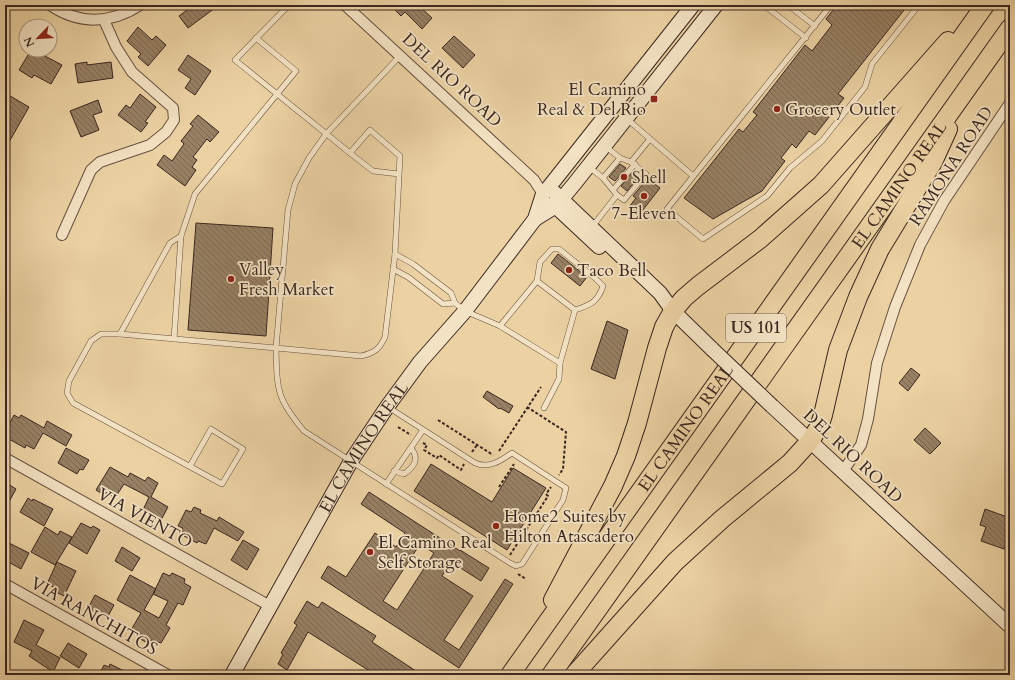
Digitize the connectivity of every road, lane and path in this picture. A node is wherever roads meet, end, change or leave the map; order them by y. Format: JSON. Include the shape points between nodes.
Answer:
{"nodes":[{"id":1,"x":50,"y":5,"type":"edge"},
{"id":2,"x":140,"y":5,"type":"edge"},
{"id":3,"x":289,"y":5,"type":"edge"},
{"id":4,"x":345,"y":5,"type":"edge"},
{"id":5,"x":693,"y":5,"type":"edge"},
{"id":6,"x":716,"y":5,"type":"edge"},
{"id":7,"x":764,"y":5,"type":"edge"},
{"id":8,"x":788,"y":5,"type":"edge"},
{"id":9,"x":831,"y":5,"type":"edge"},
{"id":10,"x":919,"y":5,"type":"edge"},
{"id":11,"x":980,"y":5,"type":"edge"},
{"id":12,"x":985,"y":5,"type":"edge"},
{"id":13,"x":104,"y":20,"type":"junction"},
{"id":14,"x":815,"y":26,"type":"junction"},
{"id":15,"x":1010,"y":28,"type":"edge"},
{"id":16,"x":256,"y":38,"type":"junction"},
{"id":17,"x":806,"y":38,"type":"junction"},
{"id":18,"x":400,"y":56,"type":"junction"},
{"id":19,"x":967,"y":89,"type":"junction"},
{"id":20,"x":277,"y":95,"type":"junction"},
{"id":21,"x":1010,"y":104,"type":"edge"},
{"id":22,"x":626,"y":118,"type":"junction"},
{"id":23,"x":326,"y":134,"type":"junction"},
{"id":24,"x":650,"y":139,"type":"junction"},
{"id":25,"x":605,"y":146,"type":"junction"},
{"id":26,"x":350,"y":153,"type":"junction"},
{"id":27,"x":620,"y":158,"type":"junction"},
{"id":28,"x":633,"y":163,"type":"junction"},
{"id":29,"x":588,"y":167,"type":"junction"},
{"id":30,"x":399,"y":174,"type":"junction"},
{"id":31,"x":693,"y":176,"type":"junction"},
{"id":32,"x":603,"y":178,"type":"junction"},
{"id":33,"x":613,"y":190,"type":"junction"},
{"id":34,"x":546,"y":191,"type":"junction"},
{"id":35,"x":617,"y":195,"type":"junction"},
{"id":36,"x":558,"y":203,"type":"junction"},
{"id":37,"x":535,"y":218,"type":"junction"},
{"id":38,"x":592,"y":227,"type":"junction"},
{"id":39,"x":62,"y":235,"type":"dead end"},
{"id":40,"x":181,"y":236,"type":"junction"},
{"id":41,"x":395,"y":254,"type":"junction"},
{"id":42,"x":393,"y":269,"type":"junction"},
{"id":43,"x":537,"y":281,"type":"junction"},
{"id":44,"x":460,"y":307,"type":"junction"},
{"id":45,"x":575,"y":310,"type":"junction"},
{"id":46,"x":673,"y":311,"type":"junction"},
{"id":47,"x":500,"y":326,"type":"junction"},
{"id":48,"x":120,"y":334,"type":"junction"},
{"id":49,"x":174,"y":339,"type":"junction"},
{"id":50,"x":276,"y":348,"type":"junction"},
{"id":51,"x":560,"y":363,"type":"junction"},
{"id":52,"x":541,"y":387,"type":"dead end"},
{"id":53,"x":387,"y":407,"type":"junction"},
{"id":54,"x":527,"y":407,"type":"junction"},
{"id":55,"x":544,"y":408,"type":"dead end"},
{"id":56,"x":438,"y":420,"type":"dead end"},
{"id":57,"x":398,"y":427,"type":"dead end"},
{"id":58,"x":423,"y":430,"type":"junction"},
{"id":59,"x":417,"y":439,"type":"junction"},
{"id":60,"x":810,"y":441,"type":"junction"},
{"id":61,"x":477,"y":445,"type":"junction"},
{"id":62,"x":410,"y":448,"type":"junction"},
{"id":63,"x":5,"y":458,"type":"edge"},
{"id":64,"x":467,"y":459,"type":"junction"},
{"id":65,"x":351,"y":462,"type":"junction"},
{"id":66,"x":190,"y":466,"type":"junction"},
{"id":67,"x":520,"y":468,"type":"dead end"},
{"id":68,"x":394,"y":471,"type":"junction"},
{"id":69,"x":843,"y":471,"type":"junction"},
{"id":70,"x":554,"y":481,"type":"junction"},
{"id":71,"x":545,"y":483,"type":"dead end"},
{"id":72,"x":386,"y":484,"type":"junction"},
{"id":73,"x":499,"y":486,"type":"dead end"},
{"id":74,"x":551,"y":487,"type":"junction"},
{"id":75,"x":506,"y":560,"type":"junction"},
{"id":76,"x":526,"y":579,"type":"dead end"},
{"id":77,"x":5,"y":584,"type":"edge"},
{"id":78,"x":270,"y":606,"type":"junction"},
{"id":79,"x":1010,"y":626,"type":"edge"},
{"id":80,"x":528,"y":651,"type":"junction"},
{"id":81,"x":168,"y":675,"type":"edge"},
{"id":82,"x":232,"y":675,"type":"edge"},
{"id":83,"x":510,"y":675,"type":"edge"},
{"id":84,"x":551,"y":675,"type":"edge"},
{"id":85,"x":574,"y":675,"type":"edge"}],
"edges":[{"from":1,"to":13,"type":"street","via":[[79,19]]},
{"from":2,"to":13,"type":"street"},
{"from":3,"to":16,"type":"lane"},
{"from":4,"to":18,"type":"street","name":"DEL RIO ROAD"},
{"from":5,"to":34,"type":"main road","name":"EL CAMINO REAL"},
{"from":6,"to":22,"type":"main road","name":"EL CAMINO REAL"},
{"from":7,"to":17,"type":"lane"},
{"from":8,"to":14,"type":"lane"},
{"from":9,"to":14,"type":"lane"},
{"from":10,"to":31,"type":"lane","via":[[872,64],[865,87],[822,141],[790,168],[767,196],[703,239],[667,209]]},
{"from":11,"to":46,"type":"highway","via":[[821,185],[760,239],[698,286]]},
{"from":12,"to":80,"type":"highway","name":"EL CAMINO REAL","number":"US 101"},
{"from":13,"to":39,"type":"street","via":[[116,47],[132,72],[173,108],[174,120],[166,132],[150,145],[100,162],[91,170]]},
{"from":14,"to":17,"type":"lane"},
{"from":15,"to":19,"type":"highway","name":"EL CAMINO REAL","number":"US 101"},
{"from":16,"to":20,"type":"lane","via":[[296,71]]},
{"from":16,"to":20,"type":"lane","via":[[236,60]]},
{"from":17,"to":31,"type":"lane"},
{"from":18,"to":23,"type":"lane"},
{"from":18,"to":34,"type":"street","name":"DEL RIO ROAD"},
{"from":19,"to":60,"type":"highway","via":[[933,162],[892,228],[858,297],[838,350],[819,427]]},
{"from":19,"to":84,"type":"highway","name":"EL CAMINO REAL","number":"US 101"},
{"from":20,"to":23,"type":"lane"},
{"from":20,"to":40,"type":"lane","via":[[195,194]]},
{"from":21,"to":69,"type":"street","name":"RAMONA ROAD","via":[[944,201],[920,245],[895,307],[877,363],[861,445]]},
{"from":22,"to":24,"type":"lane"},
{"from":22,"to":25,"type":"main road","name":"EL CAMINO REAL"},
{"from":23,"to":26,"type":"lane"},
{"from":23,"to":50,"type":"lane","via":[[305,164],[295,184],[288,210]]},
{"from":24,"to":28,"type":"lane"},
{"from":24,"to":31,"type":"lane"},
{"from":25,"to":27,"type":"lane"},
{"from":25,"to":29,"type":"main road","name":"EL CAMINO REAL"},
{"from":26,"to":30,"type":"lane","via":[[373,171]]},
{"from":26,"to":30,"type":"lane","via":[[370,130],[400,156]]},
{"from":27,"to":28,"type":"lane"},
{"from":27,"to":32,"type":"lane"},
{"from":28,"to":33,"type":"lane"},
{"from":28,"to":35,"type":"lane","via":[[646,174],[624,200]]},
{"from":29,"to":32,"type":"lane"},
{"from":29,"to":36,"type":"main road","name":"EL CAMINO REAL"},
{"from":30,"to":41,"type":"lane"},
{"from":32,"to":33,"type":"lane"},
{"from":33,"to":35,"type":"lane"},
{"from":34,"to":36,"type":"main road","name":"DEL RIO ROAD"},
{"from":34,"to":37,"type":"main road","name":"EL CAMINO REAL"},
{"from":35,"to":38,"type":"lane"},
{"from":36,"to":37,"type":"main road","name":"EL CAMINO REAL"},
{"from":36,"to":38,"type":"main road","name":"DEL RIO ROAD"},
{"from":36,"to":46,"type":"main road","name":"DEL RIO ROAD","via":[[654,300]]},
{"from":37,"to":44,"type":"main road","name":"EL CAMINO REAL"},
{"from":38,"to":46,"type":"main road","name":"DEL RIO ROAD","via":[[660,293]]},
{"from":40,"to":48,"type":"lane","via":[[170,243]]},
{"from":40,"to":49,"type":"lane"},
{"from":41,"to":42,"type":"lane"},
{"from":41,"to":44,"type":"lane","via":[[413,264],[451,294]]},
{"from":42,"to":44,"type":"lane","via":[[408,277],[443,304]]},
{"from":42,"to":50,"type":"lane","via":[[385,337],[381,347],[373,354],[361,356]]},
{"from":43,"to":45,"type":"lane"},
{"from":43,"to":45,"type":"lane","via":[[540,262],[552,249],[559,249],[603,286],[600,296],[588,306]]},
{"from":43,"to":47,"type":"lane"},
{"from":44,"to":47,"type":"lane"},
{"from":44,"to":53,"type":"main road","name":"EL CAMINO REAL"},
{"from":45,"to":51,"type":"lane"},
{"from":46,"to":60,"type":"main road","name":"DEL RIO ROAD","bridge":true},
{"from":46,"to":80,"type":"highway","via":[[664,328],[637,423],[613,486]]},
{"from":47,"to":51,"type":"lane"},
{"from":48,"to":49,"type":"lane"},
{"from":48,"to":66,"type":"lane","via":[[101,334],[91,341],[69,381],[68,393],[73,403]]},
{"from":49,"to":50,"type":"lane"},
{"from":50,"to":65,"type":"lane","via":[[279,394],[288,412],[304,431]]},
{"from":51,"to":55,"type":"lane","via":[[558,379]]},
{"from":52,"to":54,"type":"path"},
{"from":53,"to":58,"type":"lane"},
{"from":53,"to":65,"type":"main road","name":"EL CAMINO REAL"},
{"from":54,"to":61,"type":"path","via":[[498,454],[495,456]]},
{"from":54,"to":70,"type":"path","via":[[566,432],[563,469]]},
{"from":56,"to":61,"type":"path"},
{"from":57,"to":59,"type":"path"},
{"from":58,"to":59,"type":"lane"},
{"from":58,"to":64,"type":"lane"},
{"from":59,"to":62,"type":"lane"},
{"from":59,"to":64,"type":"path","via":[[427,445],[424,450],[437,458],[439,456],[460,470]]},
{"from":60,"to":69,"type":"main road","name":"DEL RIO ROAD"},
{"from":60,"to":85,"type":"highway","via":[[790,463],[675,562]]},
{"from":61,"to":64,"type":"path"},
{"from":62,"to":68,"type":"lane"},
{"from":62,"to":68,"type":"lane","via":[[416,460],[410,470],[404,474]]},
{"from":63,"to":78,"type":"street","name":"VIA VIENTO"},
{"from":64,"to":70,"type":"lane","via":[[482,466],[493,465],[512,453]]},
{"from":65,"to":72,"type":"lane"},
{"from":65,"to":78,"type":"main road","name":"EL CAMINO REAL"},
{"from":66,"to":66,"type":"lane","via":[[222,484],[243,449],[211,429]]},
{"from":67,"to":73,"type":"path","via":[[514,464]]},
{"from":68,"to":72,"type":"lane"},
{"from":69,"to":79,"type":"main road","name":"DEL RIO ROAD"},
{"from":70,"to":74,"type":"path"},
{"from":70,"to":75,"type":"lane","via":[[566,488],[563,500],[526,560],[516,566]]},
{"from":71,"to":74,"type":"path"},
{"from":72,"to":75,"type":"lane"},
{"from":74,"to":75,"type":"path","via":[[546,494],[548,496]]},
{"from":75,"to":76,"type":"path","via":[[503,564]]},
{"from":77,"to":81,"type":"street","name":"VIA RANCHITOS"},
{"from":78,"to":82,"type":"main road","name":"EL CAMINO REAL"},
{"from":80,"to":83,"type":"highway","name":"EL CAMINO REAL","number":"US 101"}]}
